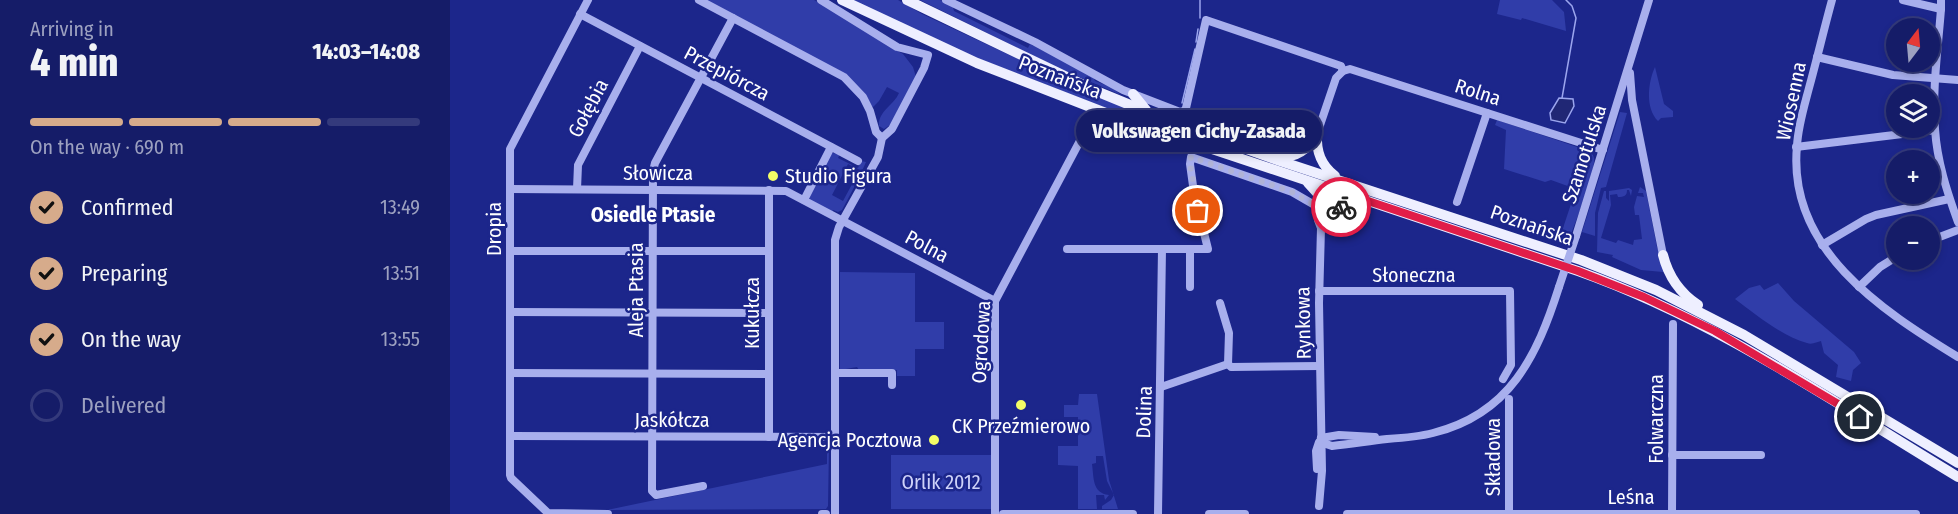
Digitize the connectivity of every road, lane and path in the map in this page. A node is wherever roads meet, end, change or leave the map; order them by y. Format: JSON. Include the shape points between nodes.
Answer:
{"nodes":[{"id":1,"x":588,"y":0,"type":"edge"},
{"id":2,"x":699,"y":0,"type":"edge"},
{"id":3,"x":821,"y":0,"type":"edge"},
{"id":4,"x":842,"y":0,"type":"edge"},
{"id":5,"x":907,"y":0,"type":"edge"},
{"id":6,"x":946,"y":0,"type":"edge"},
{"id":7,"x":1649,"y":0,"type":"edge"},
{"id":8,"x":1832,"y":0,"type":"edge"},
{"id":9,"x":1903,"y":0,"type":"edge"},
{"id":10,"x":1941,"y":0,"type":"edge"},
{"id":11,"x":1941,"y":9,"type":"junction"},
{"id":12,"x":580,"y":14,"type":"junction"},
{"id":13,"x":733,"y":18,"type":"junction"},
{"id":14,"x":640,"y":46,"type":"junction"},
{"id":15,"x":1632,"y":57,"type":"junction"},
{"id":16,"x":1817,"y":57,"type":"junction"},
{"id":17,"x":1343,"y":71,"type":"junction"},
{"id":18,"x":701,"y":78,"type":"junction"},
{"id":19,"x":1935,"y":79,"type":"junction"},
{"id":20,"x":1958,"y":80,"type":"edge"},
{"id":21,"x":1935,"y":84,"type":"edge"},
{"id":22,"x":1133,"y":94,"type":"junction"},
{"id":23,"x":1184,"y":111,"type":"joint"},
{"id":24,"x":1487,"y":113,"type":"junction"},
{"id":25,"x":1154,"y":115,"type":"junction"},
{"id":26,"x":1090,"y":122,"type":"dead end"},
{"id":27,"x":1317,"y":134,"type":"junction"},
{"id":28,"x":1886,"y":136,"type":"edge"},
{"id":29,"x":882,"y":138,"type":"junction"},
{"id":30,"x":1936,"y":138,"type":"edge"},
{"id":31,"x":831,"y":147,"type":"junction"},
{"id":32,"x":1796,"y":147,"type":"junction"},
{"id":33,"x":1603,"y":150,"type":"junction"},
{"id":34,"x":1265,"y":156,"type":"junction"},
{"id":35,"x":858,"y":161,"type":"dead end"},
{"id":36,"x":1306,"y":181,"type":"junction"},
{"id":37,"x":1351,"y":184,"type":"junction"},
{"id":38,"x":510,"y":189,"type":"junction"},
{"id":39,"x":577,"y":189,"type":"junction"},
{"id":40,"x":653,"y":190,"type":"junction"},
{"id":41,"x":769,"y":190,"type":"junction"},
{"id":42,"x":1949,"y":199,"type":"junction"},
{"id":43,"x":804,"y":200,"type":"junction"},
{"id":44,"x":1365,"y":200,"type":"junction"},
{"id":45,"x":1457,"y":202,"type":"dead end"},
{"id":46,"x":1318,"y":207,"type":"junction"},
{"id":47,"x":843,"y":220,"type":"junction"},
{"id":48,"x":1958,"y":222,"type":"edge"},
{"id":49,"x":1323,"y":224,"type":"junction"},
{"id":50,"x":1958,"y":230,"type":"edge"},
{"id":51,"x":1940,"y":237,"type":"edge"},
{"id":52,"x":1822,"y":245,"type":"junction"},
{"id":53,"x":1067,"y":249,"type":"dead end"},
{"id":54,"x":1162,"y":249,"type":"junction"},
{"id":55,"x":1190,"y":249,"type":"junction"},
{"id":56,"x":769,"y":251,"type":"junction"},
{"id":57,"x":510,"y":252,"type":"junction"},
{"id":58,"x":653,"y":252,"type":"junction"},
{"id":59,"x":1662,"y":255,"type":"joint"},
{"id":60,"x":1886,"y":263,"type":"edge"},
{"id":61,"x":1190,"y":287,"type":"dead end"},
{"id":62,"x":1859,"y":287,"type":"junction"},
{"id":63,"x":1319,"y":291,"type":"junction"},
{"id":64,"x":995,"y":301,"type":"junction"},
{"id":65,"x":1220,"y":303,"type":"dead end"},
{"id":66,"x":510,"y":312,"type":"junction"},
{"id":67,"x":653,"y":312,"type":"junction"},
{"id":68,"x":768,"y":313,"type":"junction"},
{"id":69,"x":1673,"y":324,"type":"dead end"},
{"id":70,"x":1725,"y":324,"type":"junction"},
{"id":71,"x":1958,"y":357,"type":"edge"},
{"id":72,"x":1228,"y":364,"type":"junction"},
{"id":73,"x":1320,"y":366,"type":"junction"},
{"id":74,"x":510,"y":373,"type":"junction"},
{"id":75,"x":653,"y":373,"type":"junction"},
{"id":76,"x":835,"y":373,"type":"junction"},
{"id":77,"x":768,"y":374,"type":"junction"},
{"id":78,"x":1503,"y":379,"type":"dead end"},
{"id":79,"x":892,"y":385,"type":"dead end"},
{"id":80,"x":1161,"y":387,"type":"junction"},
{"id":81,"x":1509,"y":399,"type":"dead end"},
{"id":82,"x":1321,"y":418,"type":"junction"},
{"id":83,"x":1340,"y":435,"type":"junction"},
{"id":84,"x":510,"y":436,"type":"junction"},
{"id":85,"x":653,"y":436,"type":"junction"},
{"id":86,"x":769,"y":437,"type":"junction"},
{"id":87,"x":835,"y":437,"type":"junction"},
{"id":88,"x":1321,"y":438,"type":"junction"},
{"id":89,"x":1388,"y":439,"type":"junction"},
{"id":90,"x":1332,"y":446,"type":"junction"},
{"id":91,"x":1672,"y":455,"type":"junction"},
{"id":92,"x":1761,"y":455,"type":"dead end"},
{"id":93,"x":1958,"y":464,"type":"edge"},
{"id":94,"x":1322,"y":471,"type":"junction"},
{"id":95,"x":1958,"y":477,"type":"edge"},
{"id":96,"x":703,"y":486,"type":"dead end"},
{"id":97,"x":1319,"y":510,"type":"edge"},
{"id":98,"x":1509,"y":513,"type":"edge"},
{"id":99,"x":608,"y":514,"type":"edge"},
{"id":100,"x":835,"y":514,"type":"edge"},
{"id":101,"x":995,"y":514,"type":"edge"},
{"id":102,"x":1003,"y":514,"type":"edge"},
{"id":103,"x":1076,"y":514,"type":"edge"},
{"id":104,"x":1133,"y":514,"type":"edge"},
{"id":105,"x":1158,"y":514,"type":"edge"},
{"id":106,"x":1209,"y":514,"type":"edge"},
{"id":107,"x":1236,"y":514,"type":"edge"},
{"id":108,"x":1245,"y":514,"type":"edge"},
{"id":109,"x":1347,"y":514,"type":"edge"},
{"id":110,"x":1418,"y":514,"type":"edge"},
{"id":111,"x":1591,"y":514,"type":"edge"},
{"id":112,"x":1672,"y":514,"type":"edge"},
{"id":113,"x":1778,"y":514,"type":"edge"},
{"id":114,"x":1856,"y":514,"type":"edge"},
{"id":115,"x":1916,"y":514,"type":"edge"}],
"edges":[{"from":1,"to":12,"type":"street","name":"Dropia"},
{"from":2,"to":13,"type":"street"},
{"from":3,"to":29,"type":"street","via":[[897,47],[928,55],[892,129]]},
{"from":4,"to":36,"type":"main road","name":"Poznańska","via":[[1051,93]]},
{"from":5,"to":25,"type":"main road","name":"Poznańska"},
{"from":6,"to":22,"type":"street","name":"Poznańska"},
{"from":7,"to":15,"type":"street","name":"Szamotulska"},
{"from":8,"to":16,"type":"street","name":"Wiosenna"},
{"from":9,"to":11,"type":"street"},
{"from":10,"to":11,"type":"street"},
{"from":11,"to":19,"type":"street"},
{"from":12,"to":14,"type":"street","name":"Przepiórcza"},
{"from":12,"to":38,"type":"street","name":"Dropia","via":[[512,144]]},
{"from":13,"to":18,"type":"street","name":"Aleja Ptasia"},
{"from":13,"to":29,"type":"street","via":[[844,77],[863,97]]},
{"from":14,"to":18,"type":"street","name":"Przepiórcza"},
{"from":14,"to":39,"type":"street","name":"Gołębia","via":[[578,165]]},
{"from":15,"to":33,"type":"street","name":"Szamotulska"},
{"from":15,"to":59,"type":"street","via":[[1632,100]]},
{"from":16,"to":19,"type":"street","via":[[1893,75]]},
{"from":16,"to":32,"type":"street","name":"Wiosenna"},
{"from":17,"to":23,"type":"street","name":"Rolna","via":[[1341,66],[1326,60],[1206,20]]},
{"from":17,"to":24,"type":"street","name":"Rolna","via":[[1354,69]]},
{"from":17,"to":27,"type":"street","via":[[1336,78]]},
{"from":18,"to":31,"type":"street","name":"Przepiórcza"},
{"from":18,"to":40,"type":"street","name":"Aleja Ptasia","via":[[655,163]]},
{"from":19,"to":20,"type":"street"},
{"from":19,"to":21,"type":"street"},
{"from":22,"to":23,"type":"street","name":"Poznańska"},
{"from":22,"to":25,"type":"main road"},
{"from":24,"to":33,"type":"street","name":"Rolna"},
{"from":24,"to":45,"type":"street"},
{"from":25,"to":34,"type":"main road","name":"Poznańska"},
{"from":26,"to":64,"type":"street","name":"Ogrodowa"},
{"from":27,"to":34,"type":"main road","via":[[1296,155]]},
{"from":27,"to":37,"type":"main road","via":[[1317,150],[1323,165]]},
{"from":28,"to":32,"type":"street"},
{"from":29,"to":47,"type":"street","via":[[878,157]]},
{"from":30,"to":42,"type":"street"},
{"from":31,"to":35,"type":"street","name":"Przepiórcza"},
{"from":31,"to":43,"type":"street"},
{"from":32,"to":52,"type":"street","name":"Wiosenna","via":[[1803,203]]},
{"from":33,"to":89,"type":"street","name":"Szamotulska","bridge":true,"via":[[1545,328],[1534,354],[1516,380],[1497,400],[1471,418],[1416,437]]},
{"from":34,"to":37,"type":"main road","name":"Poznańska"},
{"from":36,"to":44,"type":"main road","name":"Poznańska"},
{"from":36,"to":46,"type":"main road","via":[[1318,194]]},
{"from":37,"to":70,"type":"main road","name":"Poznańska","via":[[1601,268],[1666,294]]},
{"from":38,"to":39,"type":"street","name":"Słowicza"},
{"from":38,"to":57,"type":"street","name":"Dropia"},
{"from":39,"to":40,"type":"street","name":"Słowicza"},
{"from":40,"to":41,"type":"street","name":"Słowicza"},
{"from":40,"to":58,"type":"street","name":"Aleja Ptasia"},
{"from":41,"to":43,"type":"street","name":"Słowicza","via":[[786,191]]},
{"from":41,"to":56,"type":"street","name":"Kukułcza"},
{"from":42,"to":48,"type":"street"},
{"from":42,"to":52,"type":"street","via":[[1876,215]]},
{"from":43,"to":47,"type":"street","name":"Słowicza"},
{"from":44,"to":49,"type":"main road","via":[[1339,208]]},
{"from":44,"to":95,"type":"main road","name":"Poznańska","via":[[1578,271],[1659,303],[1733,342]]},
{"from":46,"to":49,"type":"street","name":"Rynkowa","via":[[1318,220]]},
{"from":46,"to":55,"type":"street","via":[[1292,192],[1191,157],[1194,193],[1208,249]]},
{"from":47,"to":64,"type":"street","name":"Polna"},
{"from":47,"to":76,"type":"street","via":[[833,252]]},
{"from":49,"to":63,"type":"street","name":"Rynkowa"},
{"from":50,"to":51,"type":"street"},
{"from":52,"to":62,"type":"street","name":"Wiosenna"},
{"from":53,"to":54,"type":"street"},
{"from":54,"to":55,"type":"street"},
{"from":54,"to":80,"type":"street","name":"Dolina"},
{"from":55,"to":61,"type":"street"},
{"from":56,"to":58,"type":"street"},
{"from":56,"to":68,"type":"street","name":"Kukułcza"},
{"from":57,"to":58,"type":"street"},
{"from":57,"to":66,"type":"street","name":"Dropia"},
{"from":58,"to":67,"type":"street","name":"Aleja Ptasia"},
{"from":59,"to":70,"type":"main road","via":[[1682,291]]},
{"from":60,"to":62,"type":"street"},
{"from":62,"to":71,"type":"street","name":"Wiosenna"},
{"from":63,"to":73,"type":"street","name":"Rynkowa"},
{"from":63,"to":78,"type":"street","name":"Słoneczna","via":[[1510,291],[1511,365]]},
{"from":64,"to":101,"type":"street","name":"Ogrodowa"},
{"from":65,"to":72,"type":"street","via":[[1229,333]]},
{"from":66,"to":67,"type":"street"},
{"from":66,"to":74,"type":"street","name":"Dropia"},
{"from":67,"to":68,"type":"street"},
{"from":67,"to":75,"type":"street","name":"Aleja Ptasia"},
{"from":68,"to":77,"type":"street","name":"Kukułcza"},
{"from":69,"to":91,"type":"street","name":"Folwarczna"},
{"from":70,"to":93,"type":"main road","name":"Poznańska"},
{"from":72,"to":73,"type":"street"},
{"from":72,"to":80,"type":"street"},
{"from":73,"to":82,"type":"street","name":"Rynkowa"},
{"from":74,"to":75,"type":"street"},
{"from":74,"to":84,"type":"street","name":"Dropia"},
{"from":75,"to":77,"type":"street"},
{"from":75,"to":85,"type":"street","name":"Aleja Ptasia"},
{"from":76,"to":79,"type":"street","via":[[892,373]]},
{"from":76,"to":87,"type":"street"},
{"from":77,"to":86,"type":"street","name":"Kukułcza"},
{"from":80,"to":105,"type":"street","name":"Dolina"},
{"from":81,"to":98,"type":"street","name":"Składowa"},
{"from":82,"to":83,"type":"street","via":[[1328,430]]},
{"from":82,"to":88,"type":"street","name":"Rynkowa"},
{"from":83,"to":88,"type":"street","name":"Szamotulska"},
{"from":83,"to":89,"type":"street","name":"Szamotulska"},
{"from":84,"to":85,"type":"street","name":"Jaskółcza"},
{"from":84,"to":99,"type":"street","name":"Dropia","via":[[510,477],[548,513]]},
{"from":85,"to":86,"type":"street","name":"Jaskółcza"},
{"from":85,"to":96,"type":"street","name":"Aleja Ptasia","via":[[653,494]]},
{"from":86,"to":87,"type":"street","name":"Jaskółcza"},
{"from":87,"to":100,"type":"street"},
{"from":88,"to":90,"type":"street"},
{"from":88,"to":94,"type":"street","name":"Rynkowa"},
{"from":88,"to":97,"type":"street","name":"Rynkowa","via":[[1316,452]]},
{"from":89,"to":90,"type":"street","name":"Szamotulska"},
{"from":90,"to":94,"type":"street","via":[[1325,455]]},
{"from":91,"to":92,"type":"street"},
{"from":91,"to":112,"type":"street","name":"Folwarczna"},
{"from":94,"to":97,"type":"street","name":"Rynkowa"},
{"from":98,"to":110,"type":"street","name":"Leśna"},
{"from":98,"to":111,"type":"street","name":"Leśna"},
{"from":102,"to":103,"type":"street"},
{"from":103,"to":104,"type":"street"},
{"from":106,"to":107,"type":"street"},
{"from":107,"to":108,"type":"street"},
{"from":109,"to":110,"type":"street","name":"Leśna"},
{"from":111,"to":112,"type":"street","name":"Leśna"},
{"from":112,"to":113,"type":"street","name":"Leśna"},
{"from":113,"to":114,"type":"street","name":"Leśna"},
{"from":114,"to":115,"type":"street","name":"Leśna"}]}
